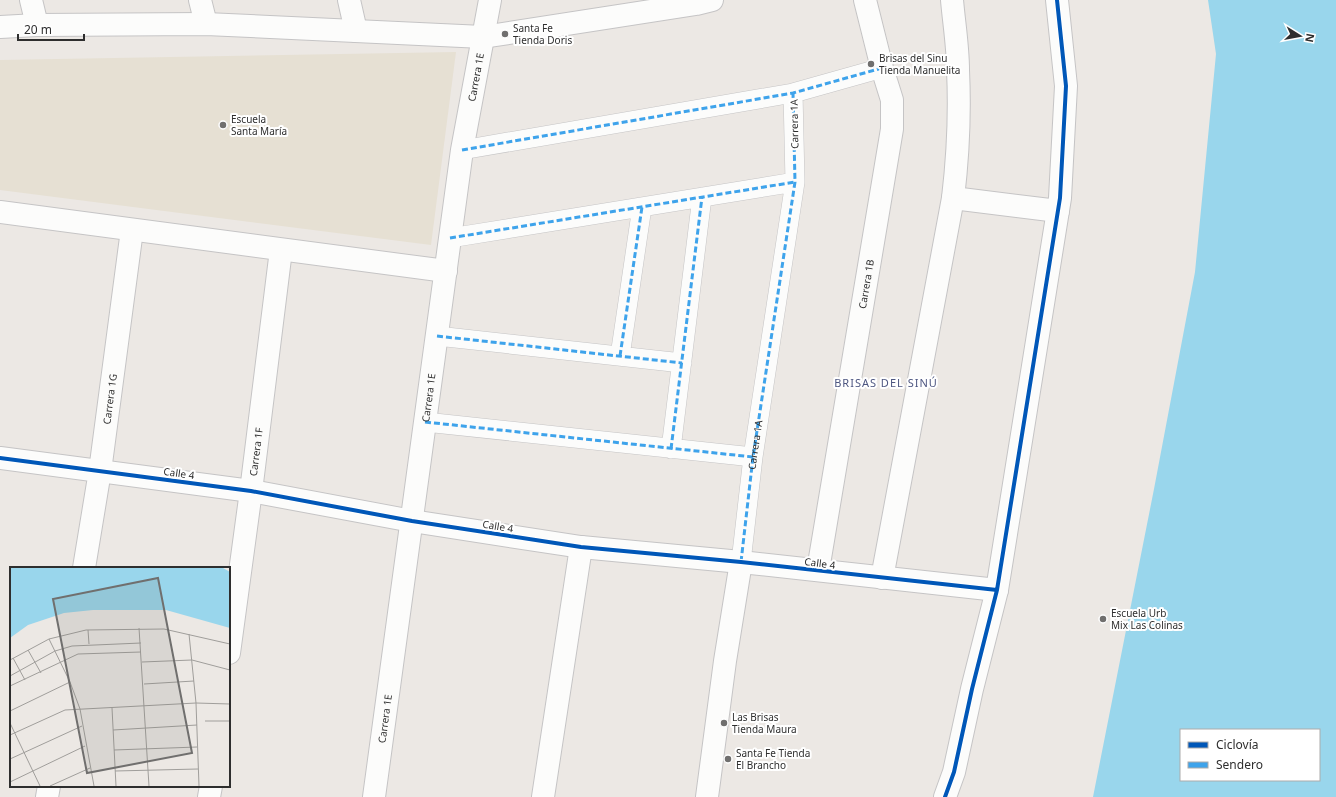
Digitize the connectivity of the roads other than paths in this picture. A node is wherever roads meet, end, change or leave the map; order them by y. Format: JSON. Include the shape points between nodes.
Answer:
{"nodes":[{"id":1,"x":31,"y":0,"type":"edge"},
{"id":2,"x":200,"y":0,"type":"edge"},
{"id":3,"x":349,"y":0,"type":"edge"},
{"id":4,"x":490,"y":0,"type":"edge"},
{"id":5,"x":865,"y":0,"type":"edge"},
{"id":6,"x":952,"y":0,"type":"edge"},
{"id":7,"x":1057,"y":0,"type":"edge"},
{"id":8,"x":701,"y":1,"type":"edge"},
{"id":9,"x":206,"y":24,"type":"junction"},
{"id":10,"x":38,"y":25,"type":"junction"},
{"id":11,"x":0,"y":26,"type":"edge"},
{"id":12,"x":356,"y":31,"type":"junction"},
{"id":13,"x":483,"y":36,"type":"junction"},
{"id":14,"x":882,"y":68,"type":"junction"},
{"id":15,"x":793,"y":93,"type":"junction"},
{"id":16,"x":462,"y":150,"type":"junction"},
{"id":17,"x":794,"y":182,"type":"junction"},
{"id":18,"x":702,"y":196,"type":"junction"},
{"id":19,"x":953,"y":198,"type":"junction"},
{"id":20,"x":642,"y":206,"type":"junction"},
{"id":21,"x":1058,"y":211,"type":"junction"},
{"id":22,"x":0,"y":212,"type":"edge"},
{"id":23,"x":132,"y":230,"type":"junction"},
{"id":24,"x":450,"y":238,"type":"junction"},
{"id":25,"x":281,"y":250,"type":"junction"},
{"id":26,"x":446,"y":271,"type":"junction"},
{"id":27,"x":437,"y":336,"type":"junction"},
{"id":28,"x":620,"y":356,"type":"junction"},
{"id":29,"x":682,"y":363,"type":"junction"},
{"id":30,"x":425,"y":422,"type":"junction"},
{"id":31,"x":671,"y":449,"type":"junction"},
{"id":32,"x":753,"y":457,"type":"junction"},
{"id":33,"x":0,"y":458,"type":"edge"},
{"id":34,"x":100,"y":471,"type":"junction"},
{"id":35,"x":252,"y":491,"type":"junction"},
{"id":36,"x":412,"y":521,"type":"junction"},
{"id":37,"x":581,"y":547,"type":"junction"},
{"id":38,"x":741,"y":562,"type":"junction"},
{"id":39,"x":84,"y":567,"type":"edge"},
{"id":40,"x":818,"y":570,"type":"junction"},
{"id":41,"x":882,"y":578,"type":"junction"},
{"id":42,"x":997,"y":590,"type":"junction"},
{"id":43,"x":230,"y":646,"type":"edge"},
{"id":44,"x":49,"y":787,"type":"edge"},
{"id":45,"x":211,"y":787,"type":"edge"},
{"id":46,"x":48,"y":797,"type":"edge"},
{"id":47,"x":209,"y":797,"type":"edge"},
{"id":48,"x":374,"y":797,"type":"edge"},
{"id":49,"x":543,"y":797,"type":"edge"},
{"id":50,"x":707,"y":797,"type":"edge"},
{"id":51,"x":945,"y":797,"type":"edge"}],
"edges":[{"from":1,"to":10,"type":"street"},
{"from":2,"to":9,"type":"street"},
{"from":3,"to":12,"type":"street"},
{"from":4,"to":13,"type":"street","name":"Carrera 1E"},
{"from":5,"to":14,"type":"street","name":"Carrera 1B"},
{"from":6,"to":19,"type":"street","via":[[959,105]]},
{"from":7,"to":21,"type":"street","via":[[1066,86]]},
{"from":8,"to":13,"type":"street"},
{"from":9,"to":10,"type":"street"},
{"from":9,"to":12,"type":"street"},
{"from":10,"to":11,"type":"street"},
{"from":12,"to":13,"type":"street"},
{"from":13,"to":16,"type":"street","name":"Carrera 1E"},
{"from":14,"to":15,"type":"street"},
{"from":14,"to":40,"type":"street","name":"Carrera 1B","via":[[892,100],[892,129]]},
{"from":15,"to":16,"type":"street"},
{"from":15,"to":17,"type":"street","name":"Carrera 1A"},
{"from":16,"to":24,"type":"street","name":"Carrera 1E"},
{"from":17,"to":18,"type":"street"},
{"from":17,"to":32,"type":"street","name":"Carrera 1A"},
{"from":18,"to":20,"type":"street"},
{"from":18,"to":29,"type":"street"},
{"from":19,"to":21,"type":"street"},
{"from":19,"to":41,"type":"street"},
{"from":20,"to":24,"type":"street"},
{"from":20,"to":28,"type":"street"},
{"from":21,"to":42,"type":"street"},
{"from":22,"to":23,"type":"street"},
{"from":23,"to":25,"type":"street"},
{"from":23,"to":34,"type":"street","name":"Carrera 1G"},
{"from":24,"to":26,"type":"street","name":"Carrera 1E"},
{"from":25,"to":26,"type":"street"},
{"from":25,"to":35,"type":"street","name":"Carrera 1F"},
{"from":26,"to":27,"type":"street","name":"Carrera 1E"},
{"from":27,"to":28,"type":"street"},
{"from":27,"to":30,"type":"street","name":"Carrera 1E"},
{"from":28,"to":29,"type":"street"},
{"from":29,"to":31,"type":"street"},
{"from":30,"to":31,"type":"street"},
{"from":30,"to":36,"type":"street","name":"Carrera 1E"},
{"from":31,"to":32,"type":"street"},
{"from":32,"to":38,"type":"street","name":"Carrera 1A"},
{"from":33,"to":34,"type":"street","name":"Calle 4"},
{"from":34,"to":35,"type":"street","name":"Calle 4"},
{"from":34,"to":39,"type":"street","name":"Carrera 1G"},
{"from":35,"to":36,"type":"street","name":"Calle 4"},
{"from":35,"to":43,"type":"street","name":"Carrera 1F"},
{"from":36,"to":37,"type":"street","name":"Calle 4"},
{"from":36,"to":48,"type":"street","name":"Carrera 1E"},
{"from":37,"to":38,"type":"street","name":"Calle 4"},
{"from":37,"to":49,"type":"street"},
{"from":38,"to":40,"type":"street","name":"Calle 4"},
{"from":38,"to":50,"type":"street","name":"Carrera 1A"},
{"from":40,"to":41,"type":"street","name":"Calle 4"},
{"from":41,"to":42,"type":"street","name":"Calle 4"},
{"from":42,"to":51,"type":"street","via":[[954,772]]},
{"from":44,"to":46,"type":"street"},
{"from":45,"to":47,"type":"street"}]}
